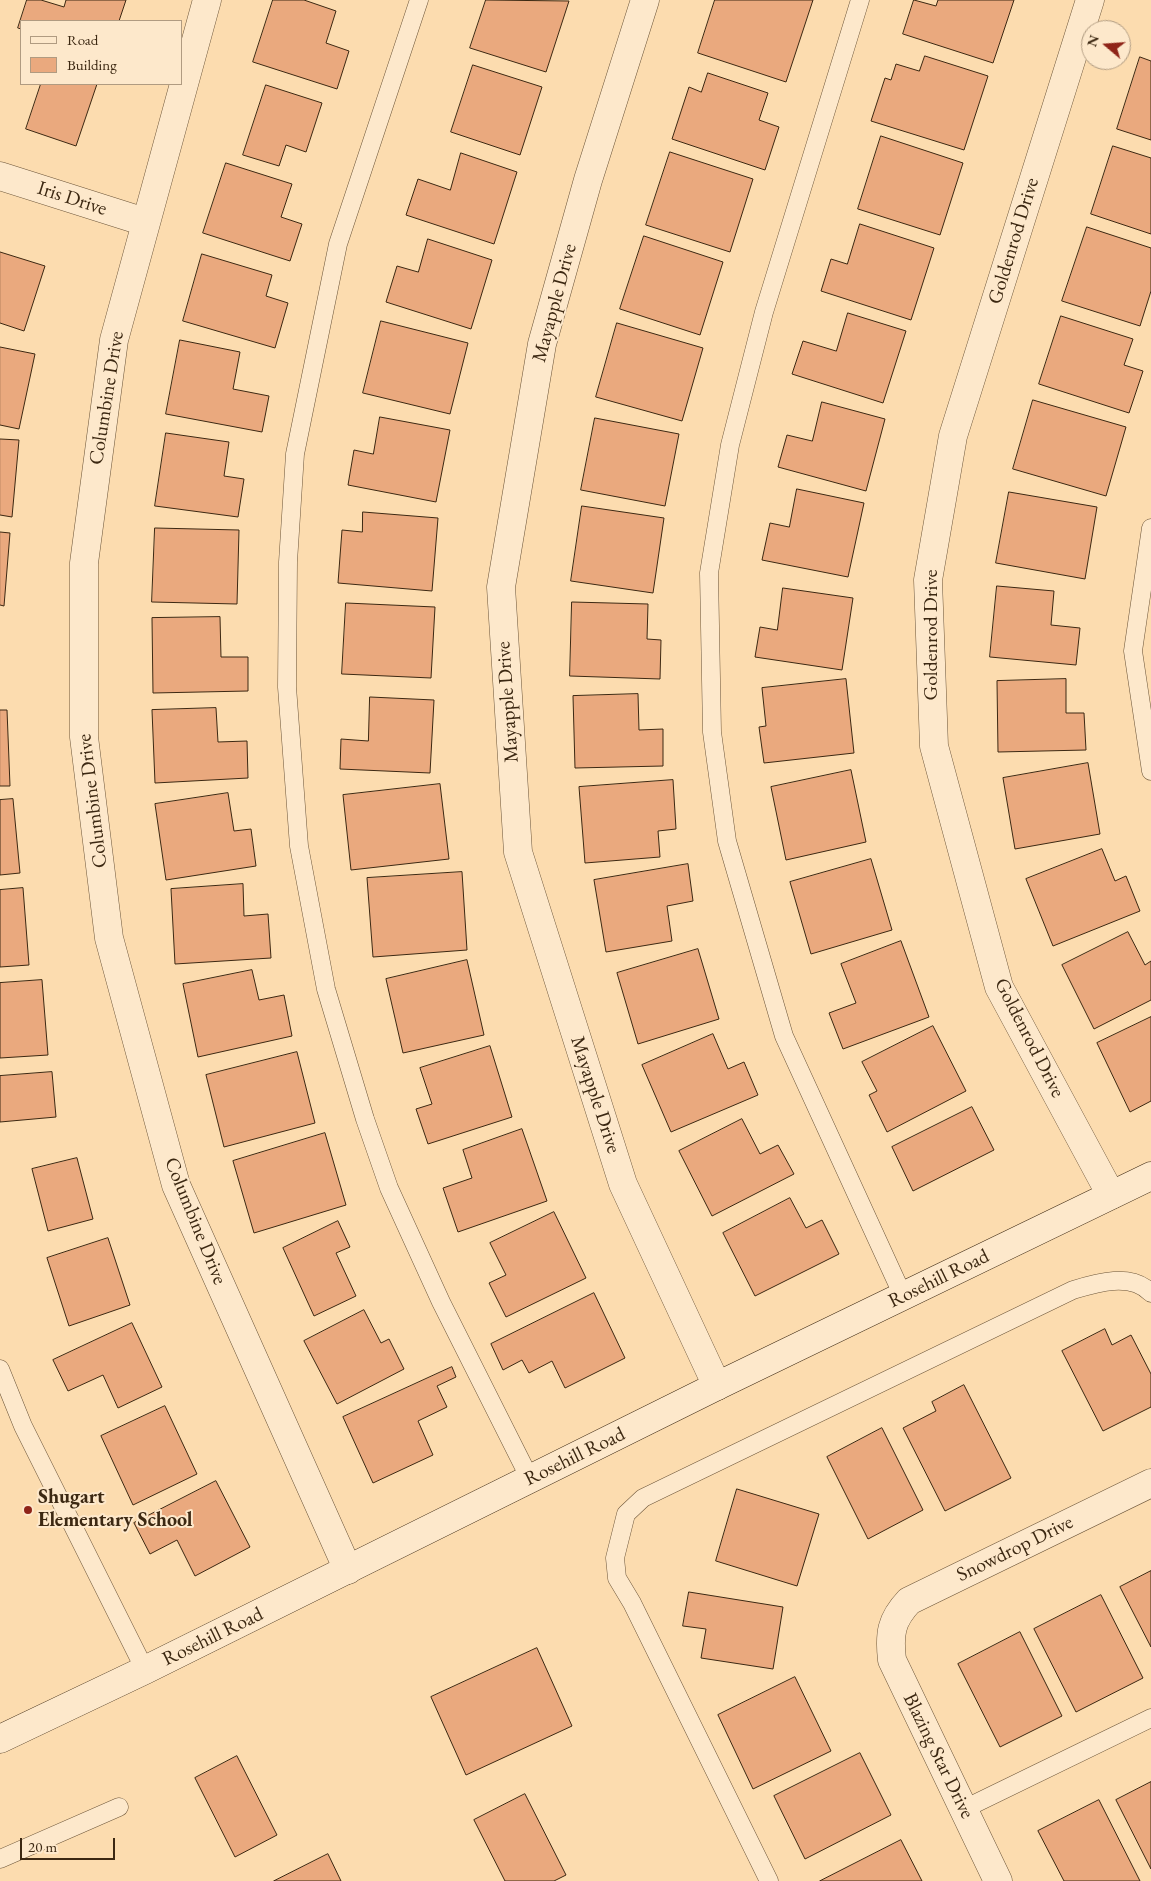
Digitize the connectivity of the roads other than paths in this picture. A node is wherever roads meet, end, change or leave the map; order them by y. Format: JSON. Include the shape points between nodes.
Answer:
{"nodes":[{"id":1,"x":206,"y":0,"type":"edge"},
{"id":2,"x":419,"y":0,"type":"edge"},
{"id":3,"x":645,"y":0,"type":"edge"},
{"id":4,"x":860,"y":0,"type":"edge"},
{"id":5,"x":1090,"y":0,"type":"edge"},
{"id":6,"x":0,"y":176,"type":"edge"},
{"id":7,"x":145,"y":222,"type":"junction"},
{"id":8,"x":1151,"y":528,"type":"edge"},
{"id":9,"x":1151,"y":771,"type":"edge"},
{"id":10,"x":1151,"y":1176,"type":"edge"},
{"id":11,"x":1111,"y":1195,"type":"junction"},
{"id":12,"x":1151,"y":1293,"type":"edge"},
{"id":13,"x":903,"y":1296,"type":"junction"},
{"id":14,"x":0,"y":1369,"type":"edge"},
{"id":15,"x":717,"y":1386,"type":"junction"},
{"id":16,"x":530,"y":1479,"type":"junction"},
{"id":17,"x":1151,"y":1483,"type":"edge"},
{"id":18,"x":348,"y":1570,"type":"junction"},
{"id":19,"x":892,"y":1628,"type":"joint"},
{"id":20,"x":145,"y":1670,"type":"junction"},
{"id":21,"x":1151,"y":1718,"type":"edge"},
{"id":22,"x":0,"y":1739,"type":"edge"},
{"id":23,"x":119,"y":1807,"type":"dead end"},
{"id":24,"x":964,"y":1809,"type":"junction"},
{"id":25,"x":0,"y":1859,"type":"edge"},
{"id":26,"x":769,"y":1881,"type":"edge"},
{"id":27,"x":998,"y":1881,"type":"edge"}],
"edges":[{"from":1,"to":7,"type":"street","name":"Columbine Drive"},
{"from":2,"to":16,"type":"lane","via":[[338,244],[295,454],[288,562],[287,688],[299,846],[326,989],[364,1119],[396,1206]]},
{"from":3,"to":15,"type":"street","name":"Mayapple Drive","via":[[588,180],[542,344],[501,587],[518,852],[624,1184]]},
{"from":4,"to":13,"type":"lane","via":[[764,312],[730,445],[708,573],[712,732],[727,841],[784,1036]]},
{"from":5,"to":11,"type":"street","name":"Goldenrod Drive","via":[[953,436],[928,580],[934,746],[999,986]]},
{"from":6,"to":7,"type":"street","name":"Iris Drive"},
{"from":7,"to":18,"type":"street","name":"Columbine Drive","via":[[114,340],[84,563],[84,737],[110,938],[176,1185]]},
{"from":8,"to":9,"type":"lane","via":[[1133,651]]},
{"from":10,"to":11,"type":"street","name":"Rosehill Road"},
{"from":11,"to":13,"type":"street","name":"Rosehill Road"},
{"from":12,"to":26,"type":"lane","via":[[1126,1281],[1102,1282],[1073,1290],[643,1498],[626,1514],[615,1558],[617,1578]]},
{"from":13,"to":15,"type":"street","name":"Rosehill Road"},
{"from":14,"to":20,"type":"lane","via":[[23,1426]]},
{"from":15,"to":16,"type":"street","name":"Rosehill Road"},
{"from":16,"to":18,"type":"street","name":"Rosehill Road"},
{"from":17,"to":19,"type":"street","name":"Snowdrop Drive","via":[[909,1601],[897,1613]]},
{"from":18,"to":20,"type":"street","name":"Rosehill Road"},
{"from":19,"to":24,"type":"street","name":"Blazing Star Drive","via":[[892,1660]]},
{"from":20,"to":22,"type":"street","name":"Rosehill Road"},
{"from":21,"to":24,"type":"lane"},
{"from":23,"to":25,"type":"lane"},
{"from":24,"to":27,"type":"street","name":"Blazing Star Drive"}]}
